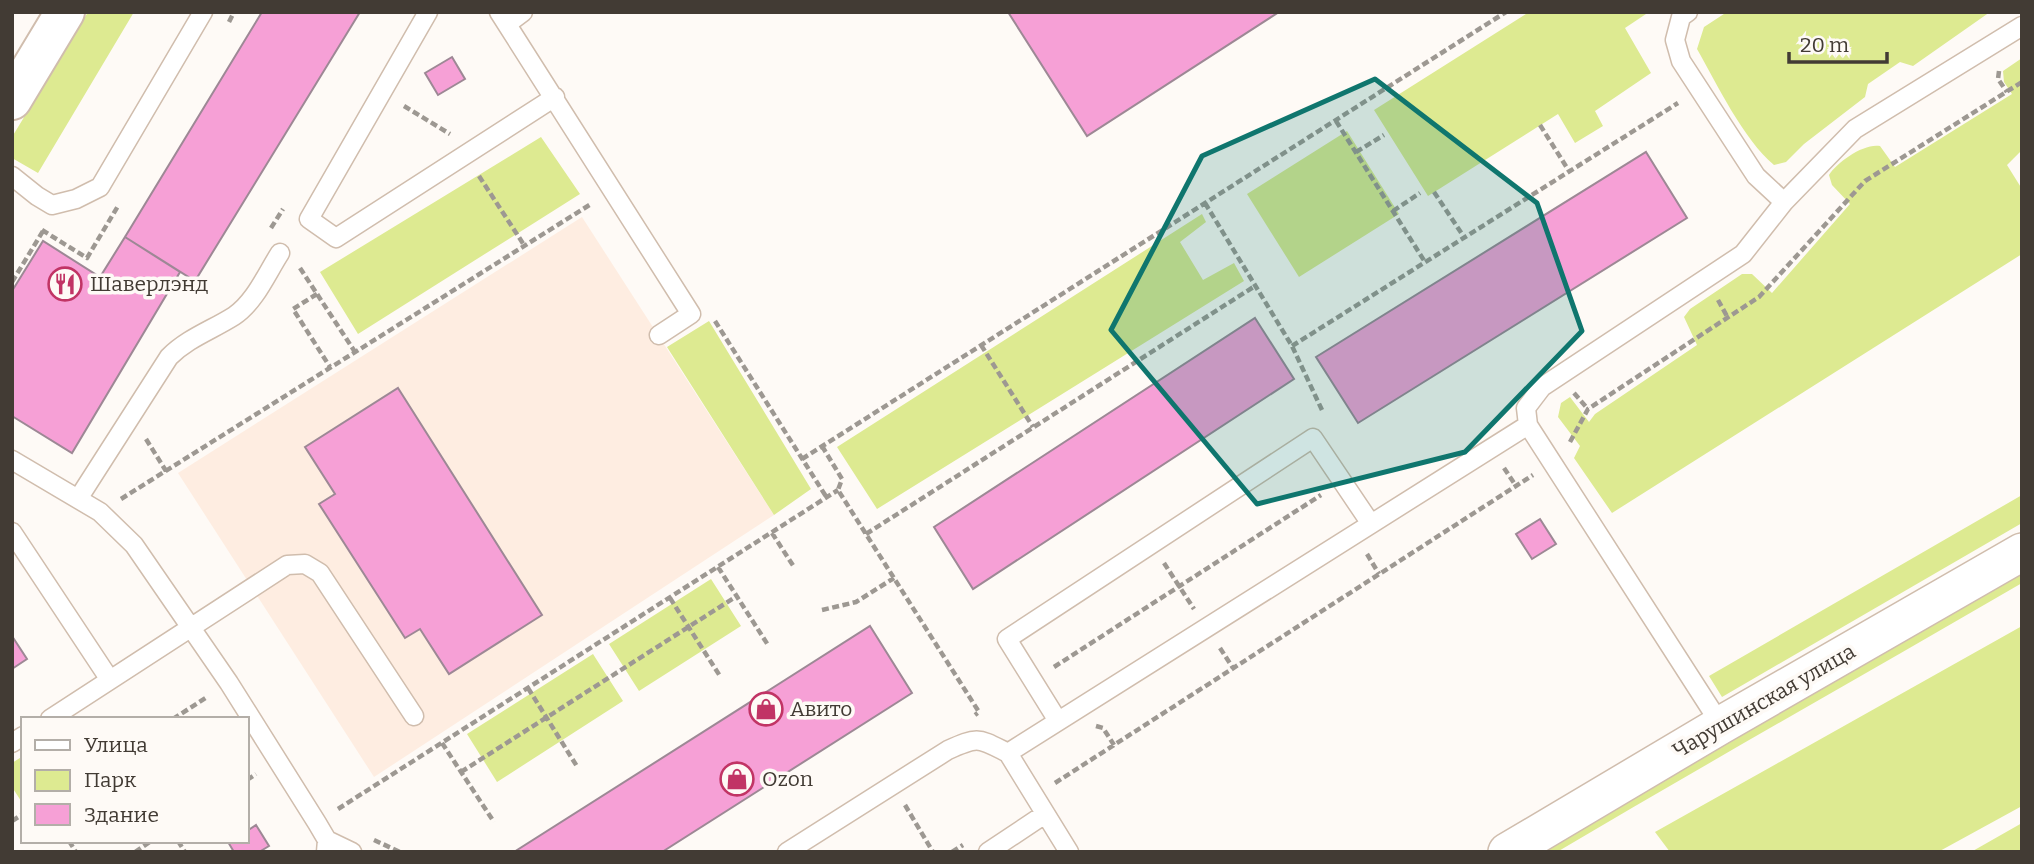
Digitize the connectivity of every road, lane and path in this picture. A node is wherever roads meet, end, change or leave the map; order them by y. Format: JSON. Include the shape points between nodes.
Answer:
{"nodes":[{"id":1,"x":65,"y":12,"type":"edge"},
{"id":2,"x":203,"y":12,"type":"edge"},
{"id":3,"x":428,"y":12,"type":"edge"},
{"id":4,"x":523,"y":12,"type":"edge"},
{"id":5,"x":1506,"y":12,"type":"edge"},
{"id":6,"x":1688,"y":12,"type":"edge"},
{"id":7,"x":503,"y":18,"type":"edge"},
{"id":8,"x":2022,"y":26,"type":"edge"},
{"id":9,"x":2022,"y":82,"type":"edge"},
{"id":10,"x":555,"y":97,"type":"junction"},
{"id":11,"x":12,"y":100,"type":"edge"},
{"id":12,"x":1682,"y":101,"type":"dead end"},
{"id":13,"x":1336,"y":120,"type":"junction"},
{"id":14,"x":1540,"y":125,"type":"dead end"},
{"id":15,"x":1384,"y":135,"type":"dead end"},
{"id":16,"x":1356,"y":152,"type":"junction"},
{"id":17,"x":1569,"y":171,"type":"junction"},
{"id":18,"x":12,"y":176,"type":"edge"},
{"id":19,"x":613,"y":190,"type":"junction"},
{"id":20,"x":1434,"y":191,"type":"dead end"},
{"id":21,"x":1420,"y":193,"type":"dead end"},
{"id":22,"x":1784,"y":202,"type":"junction"},
{"id":23,"x":1205,"y":203,"type":"junction"},
{"id":24,"x":285,"y":206,"type":"dead end"},
{"id":25,"x":1393,"y":211,"type":"junction"},
{"id":26,"x":43,"y":231,"type":"dead end"},
{"id":27,"x":1464,"y":237,"type":"junction"},
{"id":28,"x":280,"y":253,"type":"junction"},
{"id":29,"x":1425,"y":262,"type":"junction"},
{"id":30,"x":12,"y":282,"type":"edge"},
{"id":31,"x":1255,"y":286,"type":"junction"},
{"id":32,"x":317,"y":294,"type":"junction"},
{"id":33,"x":659,"y":335,"type":"dead end"},
{"id":34,"x":981,"y":345,"type":"junction"},
{"id":35,"x":1292,"y":346,"type":"junction"},
{"id":36,"x":355,"y":352,"type":"junction"},
{"id":37,"x":330,"y":368,"type":"junction"},
{"id":38,"x":1562,"y":392,"type":"dead end"},
{"id":39,"x":1588,"y":409,"type":"junction"},
{"id":40,"x":1322,"y":410,"type":"dead end"},
{"id":41,"x":1528,"y":425,"type":"junction"},
{"id":42,"x":1033,"y":428,"type":"junction"},
{"id":43,"x":1564,"y":433,"type":"dead end"},
{"id":44,"x":822,"y":446,"type":"junction"},
{"id":45,"x":802,"y":459,"type":"dead end"},
{"id":46,"x":12,"y":460,"type":"edge"},
{"id":47,"x":1503,"y":467,"type":"dead end"},
{"id":48,"x":1542,"y":470,"type":"dead end"},
{"id":49,"x":1342,"y":482,"type":"junction"},
{"id":50,"x":1516,"y":486,"type":"junction"},
{"id":51,"x":838,"y":490,"type":"junction"},
{"id":52,"x":78,"y":499,"type":"junction"},
{"id":53,"x":100,"y":512,"type":"junction"},
{"id":54,"x":1371,"y":524,"type":"junction"},
{"id":55,"x":12,"y":532,"type":"edge"},
{"id":56,"x":772,"y":533,"type":"junction"},
{"id":57,"x":866,"y":534,"type":"junction"},
{"id":58,"x":1151,"y":544,"type":"junction"},
{"id":59,"x":2022,"y":552,"type":"edge"},
{"id":60,"x":718,"y":567,"type":"junction"},
{"id":61,"x":794,"y":567,"type":"dead end"},
{"id":62,"x":894,"y":578,"type":"junction"},
{"id":63,"x":1179,"y":586,"type":"junction"},
{"id":64,"x":737,"y":596,"type":"junction"},
{"id":65,"x":670,"y":598,"type":"junction"},
{"id":66,"x":822,"y":610,"type":"dead end"},
{"id":67,"x":688,"y":627,"type":"junction"},
{"id":68,"x":191,"y":628,"type":"junction"},
{"id":69,"x":1207,"y":628,"type":"junction"},
{"id":70,"x":768,"y":645,"type":"dead end"},
{"id":71,"x":1233,"y":668,"type":"junction"},
{"id":72,"x":720,"y":676,"type":"dead end"},
{"id":73,"x":110,"y":680,"type":"junction"},
{"id":74,"x":1033,"y":680,"type":"junction"},
{"id":75,"x":528,"y":688,"type":"junction"},
{"id":76,"x":185,"y":711,"type":"dead end"},
{"id":77,"x":414,"y":716,"type":"dead end"},
{"id":78,"x":53,"y":717,"type":"edge"},
{"id":79,"x":176,"y":717,"type":"edge"},
{"id":80,"x":546,"y":718,"type":"junction"},
{"id":81,"x":1058,"y":721,"type":"junction"},
{"id":82,"x":1721,"y":725,"type":"junction"},
{"id":83,"x":973,"y":739,"type":"junction"},
{"id":84,"x":442,"y":743,"type":"junction"},
{"id":85,"x":1008,"y":753,"type":"junction"},
{"id":86,"x":578,"y":768,"type":"dead end"},
{"id":87,"x":461,"y":772,"type":"junction"},
{"id":88,"x":892,"y":785,"type":"junction"},
{"id":89,"x":1058,"y":795,"type":"dead end"},
{"id":90,"x":1045,"y":814,"type":"junction"},
{"id":91,"x":494,"y":822,"type":"dead end"},
{"id":92,"x":317,"y":823,"type":"junction"},
{"id":93,"x":964,"y":845,"type":"dead end"},
{"id":94,"x":327,"y":846,"type":"edge"},
{"id":95,"x":352,"y":852,"type":"edge"},
{"id":96,"x":788,"y":852,"type":"edge"},
{"id":97,"x":933,"y":852,"type":"edge"},
{"id":98,"x":953,"y":852,"type":"edge"},
{"id":99,"x":988,"y":852,"type":"edge"},
{"id":100,"x":1069,"y":852,"type":"edge"},
{"id":101,"x":1507,"y":852,"type":"edge"}],
"edges":[{"from":1,"to":11,"type":"street"},
{"from":2,"to":18,"type":"lane","via":[[100,187],[52,205]]},
{"from":3,"to":10,"type":"lane","via":[[309,219],[336,238]]},
{"from":4,"to":7,"type":"lane"},
{"from":5,"to":13,"type":"path"},
{"from":6,"to":22,"type":"lane","via":[[1681,17],[1675,40],[1681,61],[1756,176]]},
{"from":7,"to":10,"type":"lane"},
{"from":8,"to":22,"type":"lane","via":[[1855,129]]},
{"from":9,"to":39,"type":"path","via":[[1865,181],[1759,297]]},
{"from":10,"to":19,"type":"lane"},
{"from":12,"to":17,"type":"path"},
{"from":13,"to":16,"type":"path"},
{"from":13,"to":23,"type":"path"},
{"from":14,"to":17,"type":"path"},
{"from":15,"to":16,"type":"path"},
{"from":16,"to":25,"type":"path"},
{"from":17,"to":27,"type":"path"},
{"from":19,"to":33,"type":"lane","via":[[691,314]]},
{"from":19,"to":36,"type":"path"},
{"from":20,"to":27,"type":"path"},
{"from":21,"to":25,"type":"path"},
{"from":22,"to":41,"type":"lane","via":[[1743,254],[1542,387],[1526,408]]},
{"from":23,"to":31,"type":"path"},
{"from":23,"to":34,"type":"path"},
{"from":24,"to":28,"type":"path","via":[[264,241]]},
{"from":25,"to":29,"type":"path"},
{"from":26,"to":30,"type":"path"},
{"from":27,"to":29,"type":"path"},
{"from":28,"to":32,"type":"path","via":[[303,271]]},
{"from":28,"to":52,"type":"lane","via":[[236,315],[181,345],[169,357]]},
{"from":29,"to":35,"type":"path"},
{"from":31,"to":35,"type":"path"},
{"from":31,"to":42,"type":"path"},
{"from":32,"to":36,"type":"path"},
{"from":32,"to":37,"type":"path","via":[[293,309]]},
{"from":34,"to":42,"type":"path"},
{"from":34,"to":44,"type":"path"},
{"from":35,"to":40,"type":"path"},
{"from":36,"to":37,"type":"path"},
{"from":37,"to":53,"type":"path"},
{"from":38,"to":39,"type":"path","via":[[1573,391]]},
{"from":39,"to":43,"type":"path","via":[[1571,443]]},
{"from":41,"to":54,"type":"lane"},
{"from":41,"to":82,"type":"lane"},
{"from":42,"to":57,"type":"path"},
{"from":44,"to":45,"type":"path"},
{"from":44,"to":51,"type":"path","via":[[842,479]]},
{"from":46,"to":52,"type":"lane"},
{"from":47,"to":50,"type":"path"},
{"from":48,"to":50,"type":"path"},
{"from":49,"to":54,"type":"lane"},
{"from":49,"to":58,"type":"lane","via":[[1313,438]]},
{"from":49,"to":63,"type":"path"},
{"from":50,"to":71,"type":"path"},
{"from":51,"to":56,"type":"path"},
{"from":51,"to":57,"type":"path"},
{"from":52,"to":53,"type":"lane"},
{"from":53,"to":68,"type":"lane","via":[[134,545]]},
{"from":54,"to":69,"type":"lane"},
{"from":55,"to":73,"type":"lane"},
{"from":56,"to":60,"type":"path"},
{"from":56,"to":61,"type":"path"},
{"from":57,"to":62,"type":"path"},
{"from":58,"to":63,"type":"path"},
{"from":58,"to":74,"type":"lane","via":[[1007,639]]},
{"from":59,"to":82,"type":"street","name":"Чарушинская улица"},
{"from":60,"to":64,"type":"path"},
{"from":60,"to":65,"type":"path"},
{"from":62,"to":66,"type":"path","via":[[856,602]]},
{"from":62,"to":83,"type":"path","via":[[979,712],[963,722]]},
{"from":63,"to":69,"type":"path"},
{"from":63,"to":74,"type":"path"},
{"from":64,"to":67,"type":"path"},
{"from":64,"to":70,"type":"path"},
{"from":65,"to":67,"type":"path"},
{"from":65,"to":75,"type":"path"},
{"from":67,"to":72,"type":"path"},
{"from":67,"to":80,"type":"path"},
{"from":68,"to":73,"type":"lane"},
{"from":68,"to":77,"type":"lane","via":[[287,565],[305,564],[320,573]]},
{"from":68,"to":92,"type":"lane"},
{"from":69,"to":71,"type":"path"},
{"from":69,"to":81,"type":"lane"},
{"from":71,"to":89,"type":"path","via":[[1051,785]]},
{"from":73,"to":78,"type":"lane"},
{"from":74,"to":81,"type":"lane"},
{"from":75,"to":80,"type":"path"},
{"from":75,"to":84,"type":"path"},
{"from":76,"to":79,"type":"path"},
{"from":80,"to":86,"type":"path"},
{"from":80,"to":87,"type":"path"},
{"from":81,"to":85,"type":"lane"},
{"from":82,"to":101,"type":"street","name":"Чарушинская улица"},
{"from":83,"to":85,"type":"lane"},
{"from":83,"to":88,"type":"lane"},
{"from":84,"to":87,"type":"path"},
{"from":84,"to":92,"type":"path"},
{"from":85,"to":90,"type":"lane"},
{"from":87,"to":91,"type":"path"},
{"from":88,"to":96,"type":"lane"},
{"from":88,"to":97,"type":"path"},
{"from":90,"to":99,"type":"lane"},
{"from":90,"to":100,"type":"lane"},
{"from":92,"to":94,"type":"lane"},
{"from":93,"to":98,"type":"path"},
{"from":94,"to":95,"type":"lane"}]}
